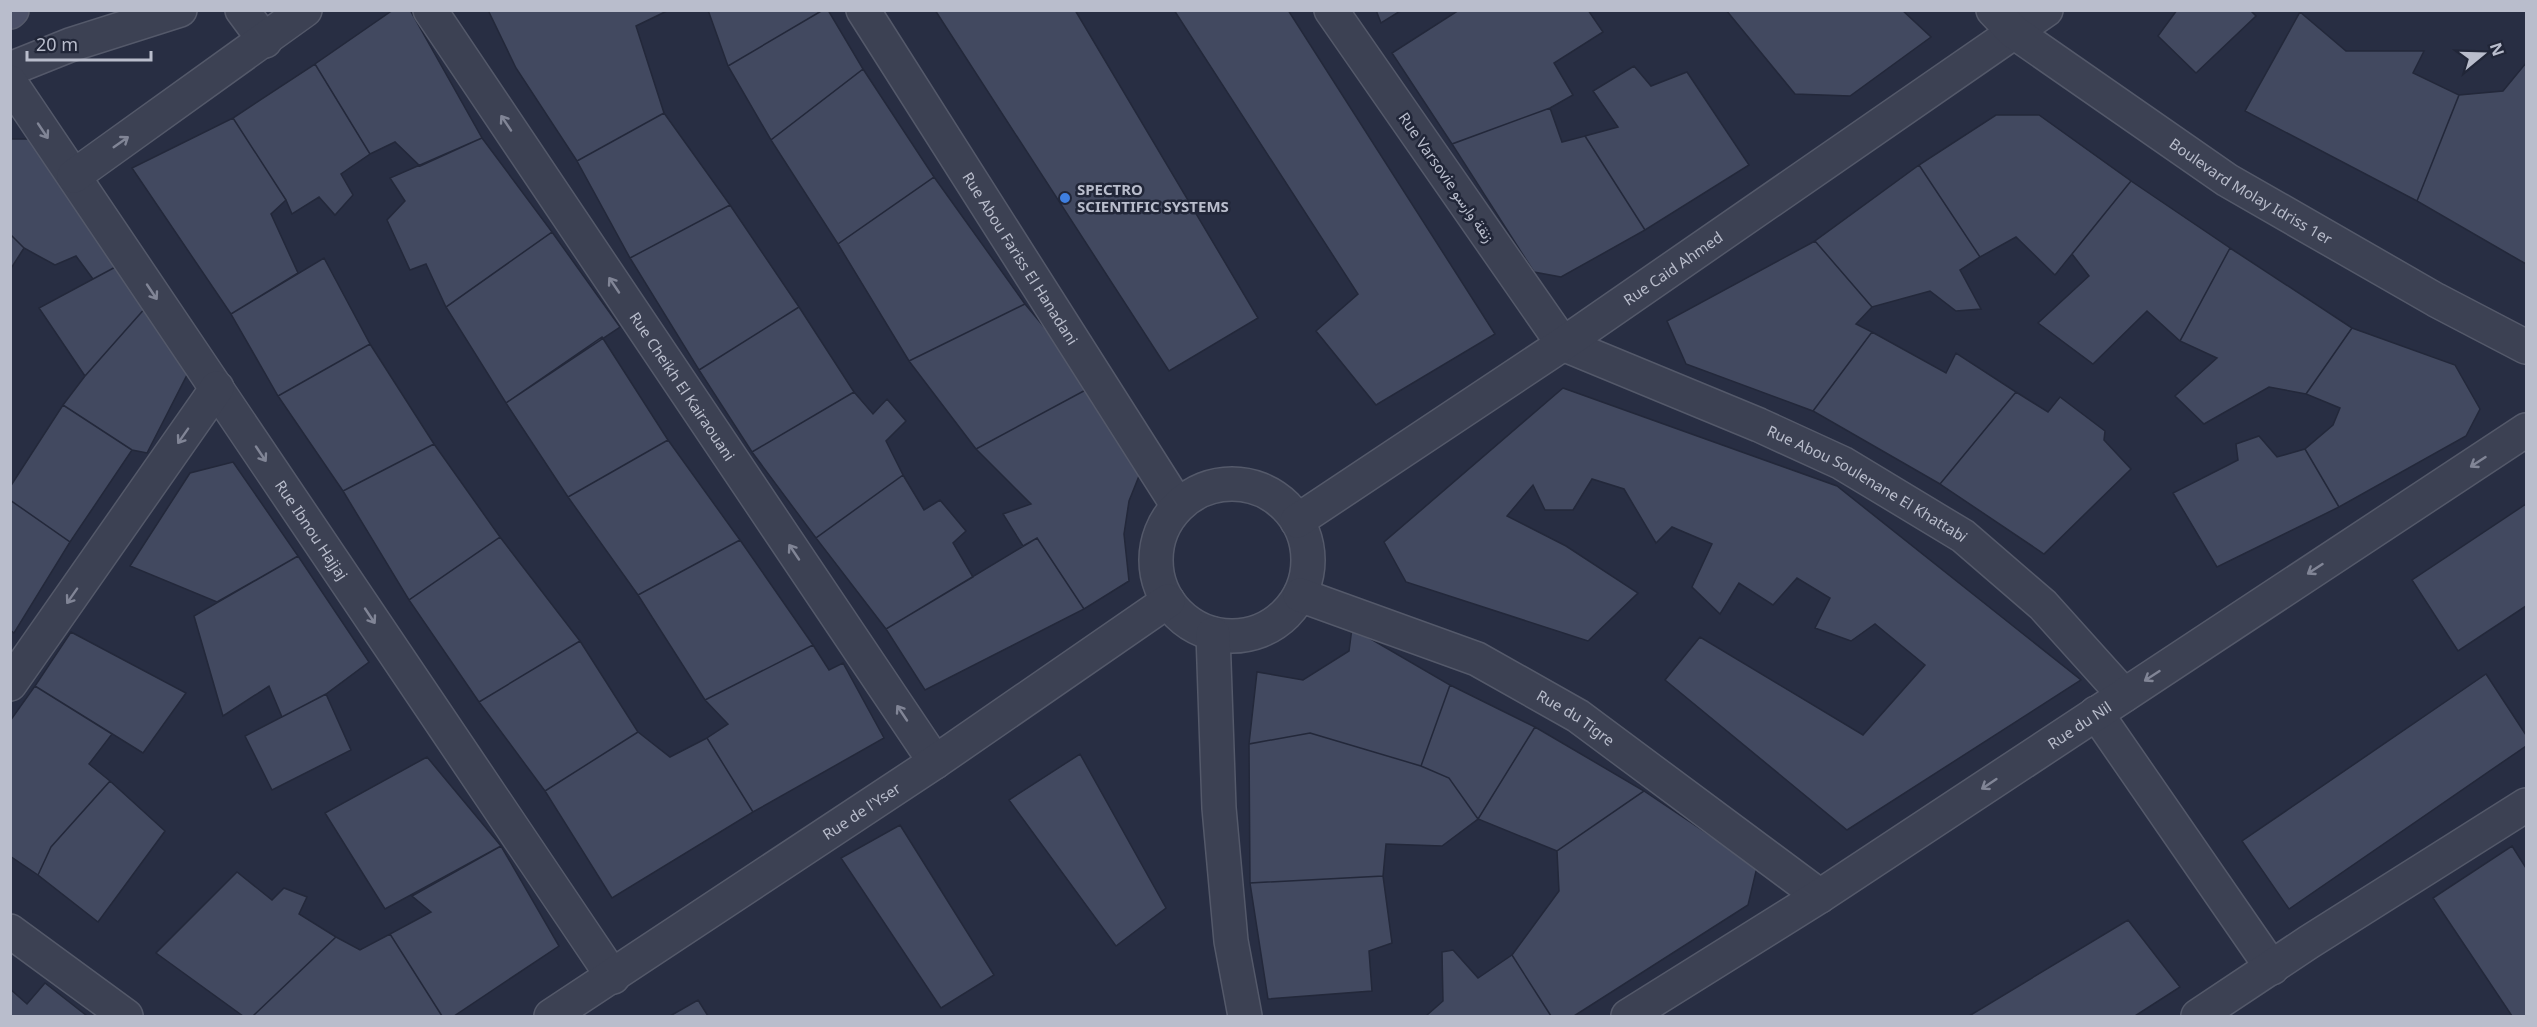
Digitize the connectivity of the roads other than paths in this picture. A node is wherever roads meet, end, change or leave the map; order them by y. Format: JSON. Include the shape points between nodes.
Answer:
{"nodes":[{"id":1,"x":180,"y":10,"type":"edge"},
{"id":2,"x":242,"y":10,"type":"edge"},
{"id":3,"x":305,"y":10,"type":"edge"},
{"id":4,"x":430,"y":10,"type":"edge"},
{"id":5,"x":863,"y":10,"type":"edge"},
{"id":6,"x":1331,"y":10,"type":"edge"},
{"id":7,"x":2046,"y":10,"type":"edge"},
{"id":8,"x":2003,"y":21,"type":"edge"},
{"id":9,"x":265,"y":41,"type":"junction"},
{"id":10,"x":10,"y":69,"type":"edge"},
{"id":11,"x":10,"y":82,"type":"edge"},
{"id":12,"x":74,"y":176,"type":"junction"},
{"id":13,"x":1563,"y":344,"type":"junction"},
{"id":14,"x":2526,"y":347,"type":"edge"},
{"id":15,"x":217,"y":388,"type":"junction"},
{"id":16,"x":2526,"y":430,"type":"edge"},
{"id":17,"x":1178,"y":506,"type":"junction"},
{"id":18,"x":1297,"y":521,"type":"junction"},
{"id":19,"x":1300,"y":595,"type":"junction"},
{"id":20,"x":1168,"y":601,"type":"junction"},
{"id":21,"x":1214,"y":634,"type":"junction"},
{"id":22,"x":10,"y":684,"type":"edge"},
{"id":23,"x":2124,"y":695,"type":"junction"},
{"id":24,"x":2096,"y":713,"type":"junction"},
{"id":25,"x":935,"y":762,"type":"junction"},
{"id":26,"x":2526,"y":806,"type":"edge"},
{"id":27,"x":1820,"y":896,"type":"junction"},
{"id":28,"x":10,"y":931,"type":"edge"},
{"id":29,"x":2272,"y":968,"type":"junction"},
{"id":30,"x":613,"y":977,"type":"junction"},
{"id":31,"x":126,"y":1017,"type":"edge"},
{"id":32,"x":551,"y":1017,"type":"edge"},
{"id":33,"x":1245,"y":1017,"type":"edge"},
{"id":34,"x":1628,"y":1017,"type":"edge"},
{"id":35,"x":2198,"y":1017,"type":"edge"}],
"edges":[{"from":1,"to":10,"type":"street","via":[[70,45]]},
{"from":2,"to":9,"type":"street"},
{"from":3,"to":9,"type":"street"},
{"from":25,"to":4,"type":"street","name":"Rue Cheikh El Kairaouani","one_way":true},
{"from":5,"to":17,"type":"street","name":"Rue Abou Fariss El Hanadani"},
{"from":6,"to":13,"type":"street","name":"Rue Varsovie زنقة وارسو"},
{"from":7,"to":8,"type":"street","name":"Rue Caid Ahmed"},
{"from":8,"to":13,"type":"street","name":"Rue Caid Ahmed"},
{"from":8,"to":14,"type":"street","name":"Boulevard Molay Idriss 1er","via":[[2227,180]]},
{"from":12,"to":9,"type":"street","one_way":true},
{"from":11,"to":12,"type":"street","name":"Rue Ibnou Hajjaj","one_way":true},
{"from":12,"to":15,"type":"street","name":"Rue Ibnou Hajjaj","one_way":true},
{"from":13,"to":18,"type":"street","name":"Rue Caid Ahmed"},
{"from":13,"to":23,"type":"street","name":"Rue Abou Soulenane El Khattabi","via":[[1842,463],[1963,536],[2043,605]]},
{"from":15,"to":22,"type":"street","one_way":true},
{"from":15,"to":30,"type":"street","name":"Rue Ibnou Hajjaj","one_way":true},
{"from":16,"to":23,"type":"street","name":"Rue du Nil","one_way":true},
{"from":17,"to":18,"type":"street","via":[[1207,488],[1241,484],[1274,496]]},
{"from":17,"to":20,"type":"street","via":[[1163,527],[1157,552],[1158,578]]},
{"from":18,"to":19,"type":"street","via":[[1308,558]]},
{"from":19,"to":21,"type":"street","via":[[1284,615],[1263,629],[1239,636]]},
{"from":19,"to":27,"type":"street","name":"Rue du Tigre","via":[[1477,659],[1578,716]]},
{"from":20,"to":21,"type":"street","via":[[1183,618]]},
{"from":20,"to":25,"type":"street","name":"Rue de l'Yser"},
{"from":21,"to":33,"type":"street","via":[[1219,808],[1231,941]]},
{"from":23,"to":24,"type":"street","name":"Rue du Nil"},
{"from":24,"to":27,"type":"street","name":"Rue du Nil","one_way":true},
{"from":24,"to":29,"type":"street"},
{"from":25,"to":30,"type":"street","name":"Rue de l'Yser"},
{"from":26,"to":29,"type":"street"},
{"from":27,"to":34,"type":"street","name":"Rue du Nil"},
{"from":28,"to":31,"type":"street"},
{"from":29,"to":35,"type":"street"},
{"from":30,"to":32,"type":"street","name":"Rue de l'Yser"}]}
